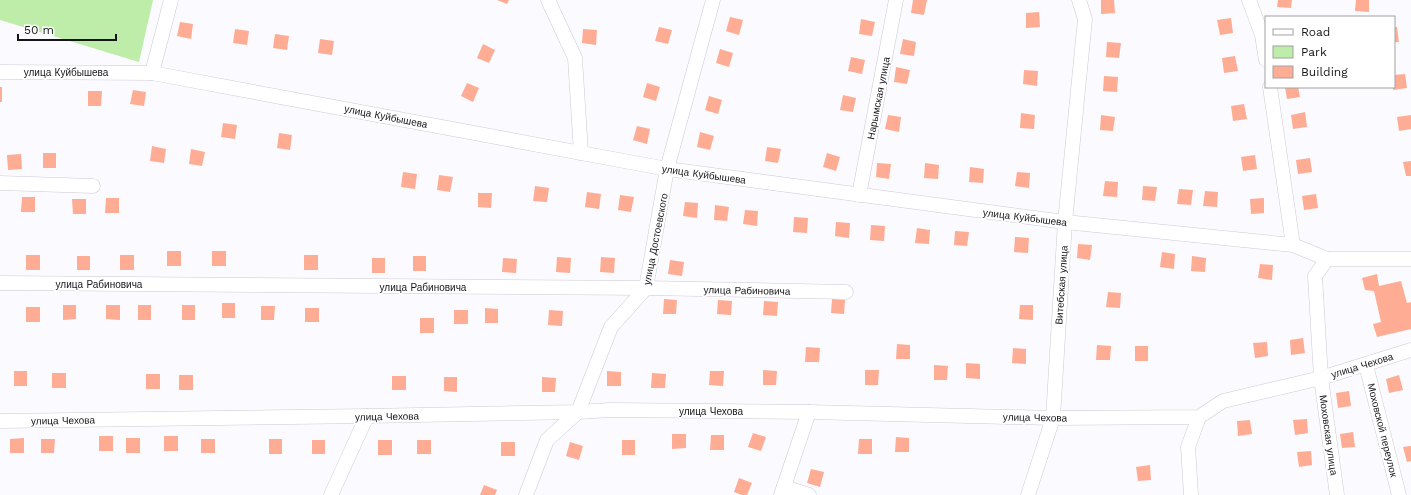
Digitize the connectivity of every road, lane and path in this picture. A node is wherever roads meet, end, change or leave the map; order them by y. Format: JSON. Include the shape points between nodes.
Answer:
{"nodes":[{"id":1,"x":171,"y":0,"type":"edge"},
{"id":2,"x":548,"y":0,"type":"edge"},
{"id":3,"x":713,"y":0,"type":"edge"},
{"id":4,"x":896,"y":0,"type":"edge"},
{"id":5,"x":1080,"y":0,"type":"edge"},
{"id":6,"x":1249,"y":0,"type":"edge"},
{"id":7,"x":1265,"y":54,"type":"edge"},
{"id":8,"x":0,"y":72,"type":"edge"},
{"id":9,"x":152,"y":73,"type":"junction"},
{"id":10,"x":1270,"y":88,"type":"edge"},
{"id":11,"x":582,"y":153,"type":"junction"},
{"id":12,"x":667,"y":169,"type":"junction"},
{"id":13,"x":0,"y":183,"type":"edge"},
{"id":14,"x":93,"y":186,"type":"dead end"},
{"id":15,"x":859,"y":195,"type":"junction"},
{"id":16,"x":1065,"y":222,"type":"junction"},
{"id":17,"x":1293,"y":245,"type":"junction"},
{"id":18,"x":1411,"y":258,"type":"edge"},
{"id":19,"x":1327,"y":259,"type":"junction"},
{"id":20,"x":0,"y":284,"type":"edge"},
{"id":21,"x":646,"y":288,"type":"junction"},
{"id":22,"x":846,"y":292,"type":"dead end"},
{"id":23,"x":1411,"y":350,"type":"edge"},
{"id":24,"x":1366,"y":365,"type":"junction"},
{"id":25,"x":1321,"y":378,"type":"junction"},
{"id":26,"x":578,"y":412,"type":"junction"},
{"id":27,"x":809,"y":412,"type":"junction"},
{"id":28,"x":367,"y":416,"type":"junction"},
{"id":29,"x":1199,"y":417,"type":"junction"},
{"id":30,"x":1053,"y":418,"type":"junction"},
{"id":31,"x":0,"y":421,"type":"edge"},
{"id":32,"x":783,"y":491,"type":"edge"},
{"id":33,"x":332,"y":495,"type":"edge"},
{"id":34,"x":526,"y":495,"type":"edge"},
{"id":35,"x":810,"y":495,"type":"edge"},
{"id":36,"x":1028,"y":495,"type":"edge"},
{"id":37,"x":1191,"y":495,"type":"edge"},
{"id":38,"x":1337,"y":495,"type":"edge"},
{"id":39,"x":1399,"y":495,"type":"edge"}],
"edges":[{"from":1,"to":9,"type":"street"},
{"from":2,"to":11,"type":"street","via":[[575,58]]},
{"from":3,"to":12,"type":"street","name":"улица Достоевского"},
{"from":4,"to":15,"type":"street","name":"Нарымская улица"},
{"from":5,"to":16,"type":"street","name":"Витебская улица","via":[[1085,19]]},
{"from":6,"to":7,"type":"street","via":[[1262,35]]},
{"from":8,"to":9,"type":"street","name":"улица Куйбышева"},
{"from":9,"to":11,"type":"street","name":"улица Куйбышева"},
{"from":10,"to":17,"type":"street"},
{"from":11,"to":12,"type":"street","name":"улица Куйбышева"},
{"from":12,"to":15,"type":"street","name":"улица Куйбышева"},
{"from":12,"to":21,"type":"street","name":"улица Достоевского"},
{"from":13,"to":14,"type":"street"},
{"from":15,"to":16,"type":"street","name":"улица Куйбышева"},
{"from":16,"to":17,"type":"street","name":"улица Куйбышева"},
{"from":16,"to":30,"type":"street","name":"Витебская улица"},
{"from":17,"to":19,"type":"street","name":"улица Куйбышева"},
{"from":18,"to":19,"type":"street","name":"улица Куйбышева"},
{"from":19,"to":25,"type":"street","name":"Моховская улица","via":[[1315,276]]},
{"from":20,"to":21,"type":"street","name":"улица Рабиновича"},
{"from":21,"to":22,"type":"street","name":"улица Рабиновича"},
{"from":21,"to":26,"type":"street","name":"улица Достоевского","via":[[611,327]]},
{"from":23,"to":24,"type":"street","name":"улица Чехова"},
{"from":24,"to":25,"type":"street","name":"улица Чехова"},
{"from":24,"to":39,"type":"street","name":"Моховской переулок"},
{"from":25,"to":29,"type":"street","name":"улица Чехова","via":[[1223,401]]},
{"from":25,"to":38,"type":"street","name":"Моховская улица"},
{"from":26,"to":27,"type":"street","name":"улица Чехова"},
{"from":26,"to":28,"type":"street","name":"улица Чехова"},
{"from":26,"to":34,"type":"street","name":"улица Достоевского","via":[[547,440]]},
{"from":27,"to":30,"type":"street","name":"улица Чехова"},
{"from":27,"to":32,"type":"street"},
{"from":28,"to":31,"type":"street","name":"улица Чехова"},
{"from":28,"to":33,"type":"street"},
{"from":29,"to":30,"type":"street","name":"улица Чехова"},
{"from":29,"to":37,"type":"street","via":[[1188,447]]},
{"from":30,"to":36,"type":"street","name":"Витебская улица"},
{"from":32,"to":35,"type":"street"}]}
